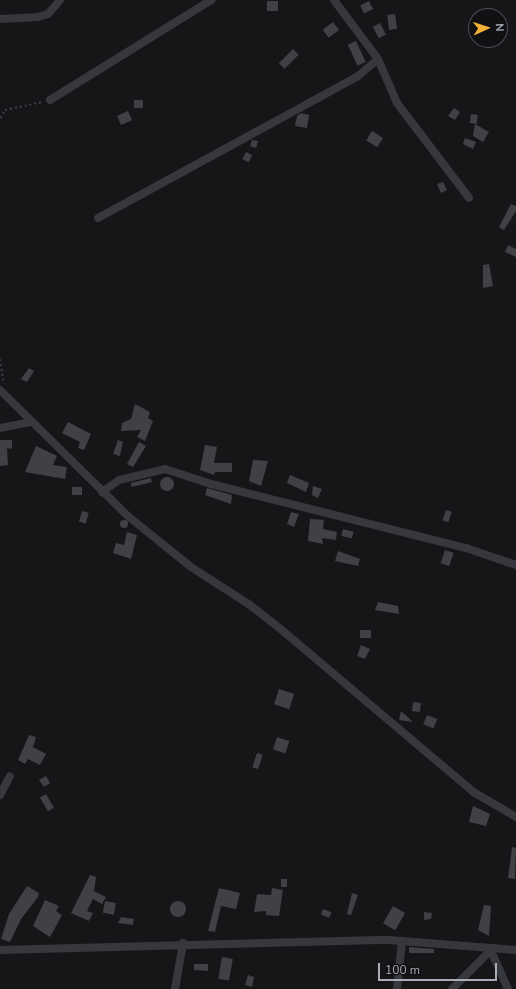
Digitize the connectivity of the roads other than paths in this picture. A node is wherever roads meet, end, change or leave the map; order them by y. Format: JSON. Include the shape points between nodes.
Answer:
{"nodes":[{"id":1,"x":60,"y":0,"type":"edge"},
{"id":2,"x":211,"y":0,"type":"edge"},
{"id":3,"x":334,"y":0,"type":"edge"},
{"id":4,"x":0,"y":19,"type":"edge"},
{"id":5,"x":378,"y":60,"type":"junction"},
{"id":6,"x":50,"y":100,"type":"road end"},
{"id":7,"x":469,"y":198,"type":"dead end"},
{"id":8,"x":98,"y":218,"type":"dead end"},
{"id":9,"x":3,"y":392,"type":"edge"},
{"id":10,"x":31,"y":422,"type":"junction"},
{"id":11,"x":0,"y":428,"type":"edge"},
{"id":12,"x":102,"y":492,"type":"junction"},
{"id":13,"x":516,"y":565,"type":"edge"},
{"id":14,"x":10,"y":776,"type":"dead end"},
{"id":15,"x":0,"y":795,"type":"edge"},
{"id":16,"x":516,"y":817,"type":"edge"},
{"id":17,"x":402,"y":941,"type":"junction"},
{"id":18,"x":183,"y":943,"type":"junction"},
{"id":19,"x":0,"y":950,"type":"edge"},
{"id":20,"x":492,"y":950,"type":"junction"},
{"id":21,"x":516,"y":950,"type":"edge"},
{"id":22,"x":175,"y":989,"type":"edge"},
{"id":23,"x":398,"y":989,"type":"edge"},
{"id":24,"x":452,"y":989,"type":"edge"},
{"id":25,"x":508,"y":989,"type":"edge"}],
"edges":[{"from":1,"to":4,"type":"street","via":[[48,14]]},
{"from":2,"to":6,"type":"street"},
{"from":3,"to":5,"type":"street"},
{"from":5,"to":7,"type":"street","via":[[397,104]]},
{"from":5,"to":8,"type":"street","via":[[358,76]]},
{"from":9,"to":10,"type":"street"},
{"from":10,"to":11,"type":"street"},
{"from":10,"to":12,"type":"street"},
{"from":12,"to":13,"type":"street","via":[[119,480],[165,469],[211,484],[466,548]]},
{"from":12,"to":16,"type":"street","via":[[191,567],[250,605],[283,631],[475,793]]},
{"from":14,"to":15,"type":"street"},
{"from":17,"to":18,"type":"street"},
{"from":17,"to":20,"type":"street"},
{"from":17,"to":23,"type":"street"},
{"from":18,"to":19,"type":"street"},
{"from":18,"to":22,"type":"street"},
{"from":20,"to":21,"type":"street"},
{"from":20,"to":24,"type":"street"},
{"from":20,"to":25,"type":"street"}]}
